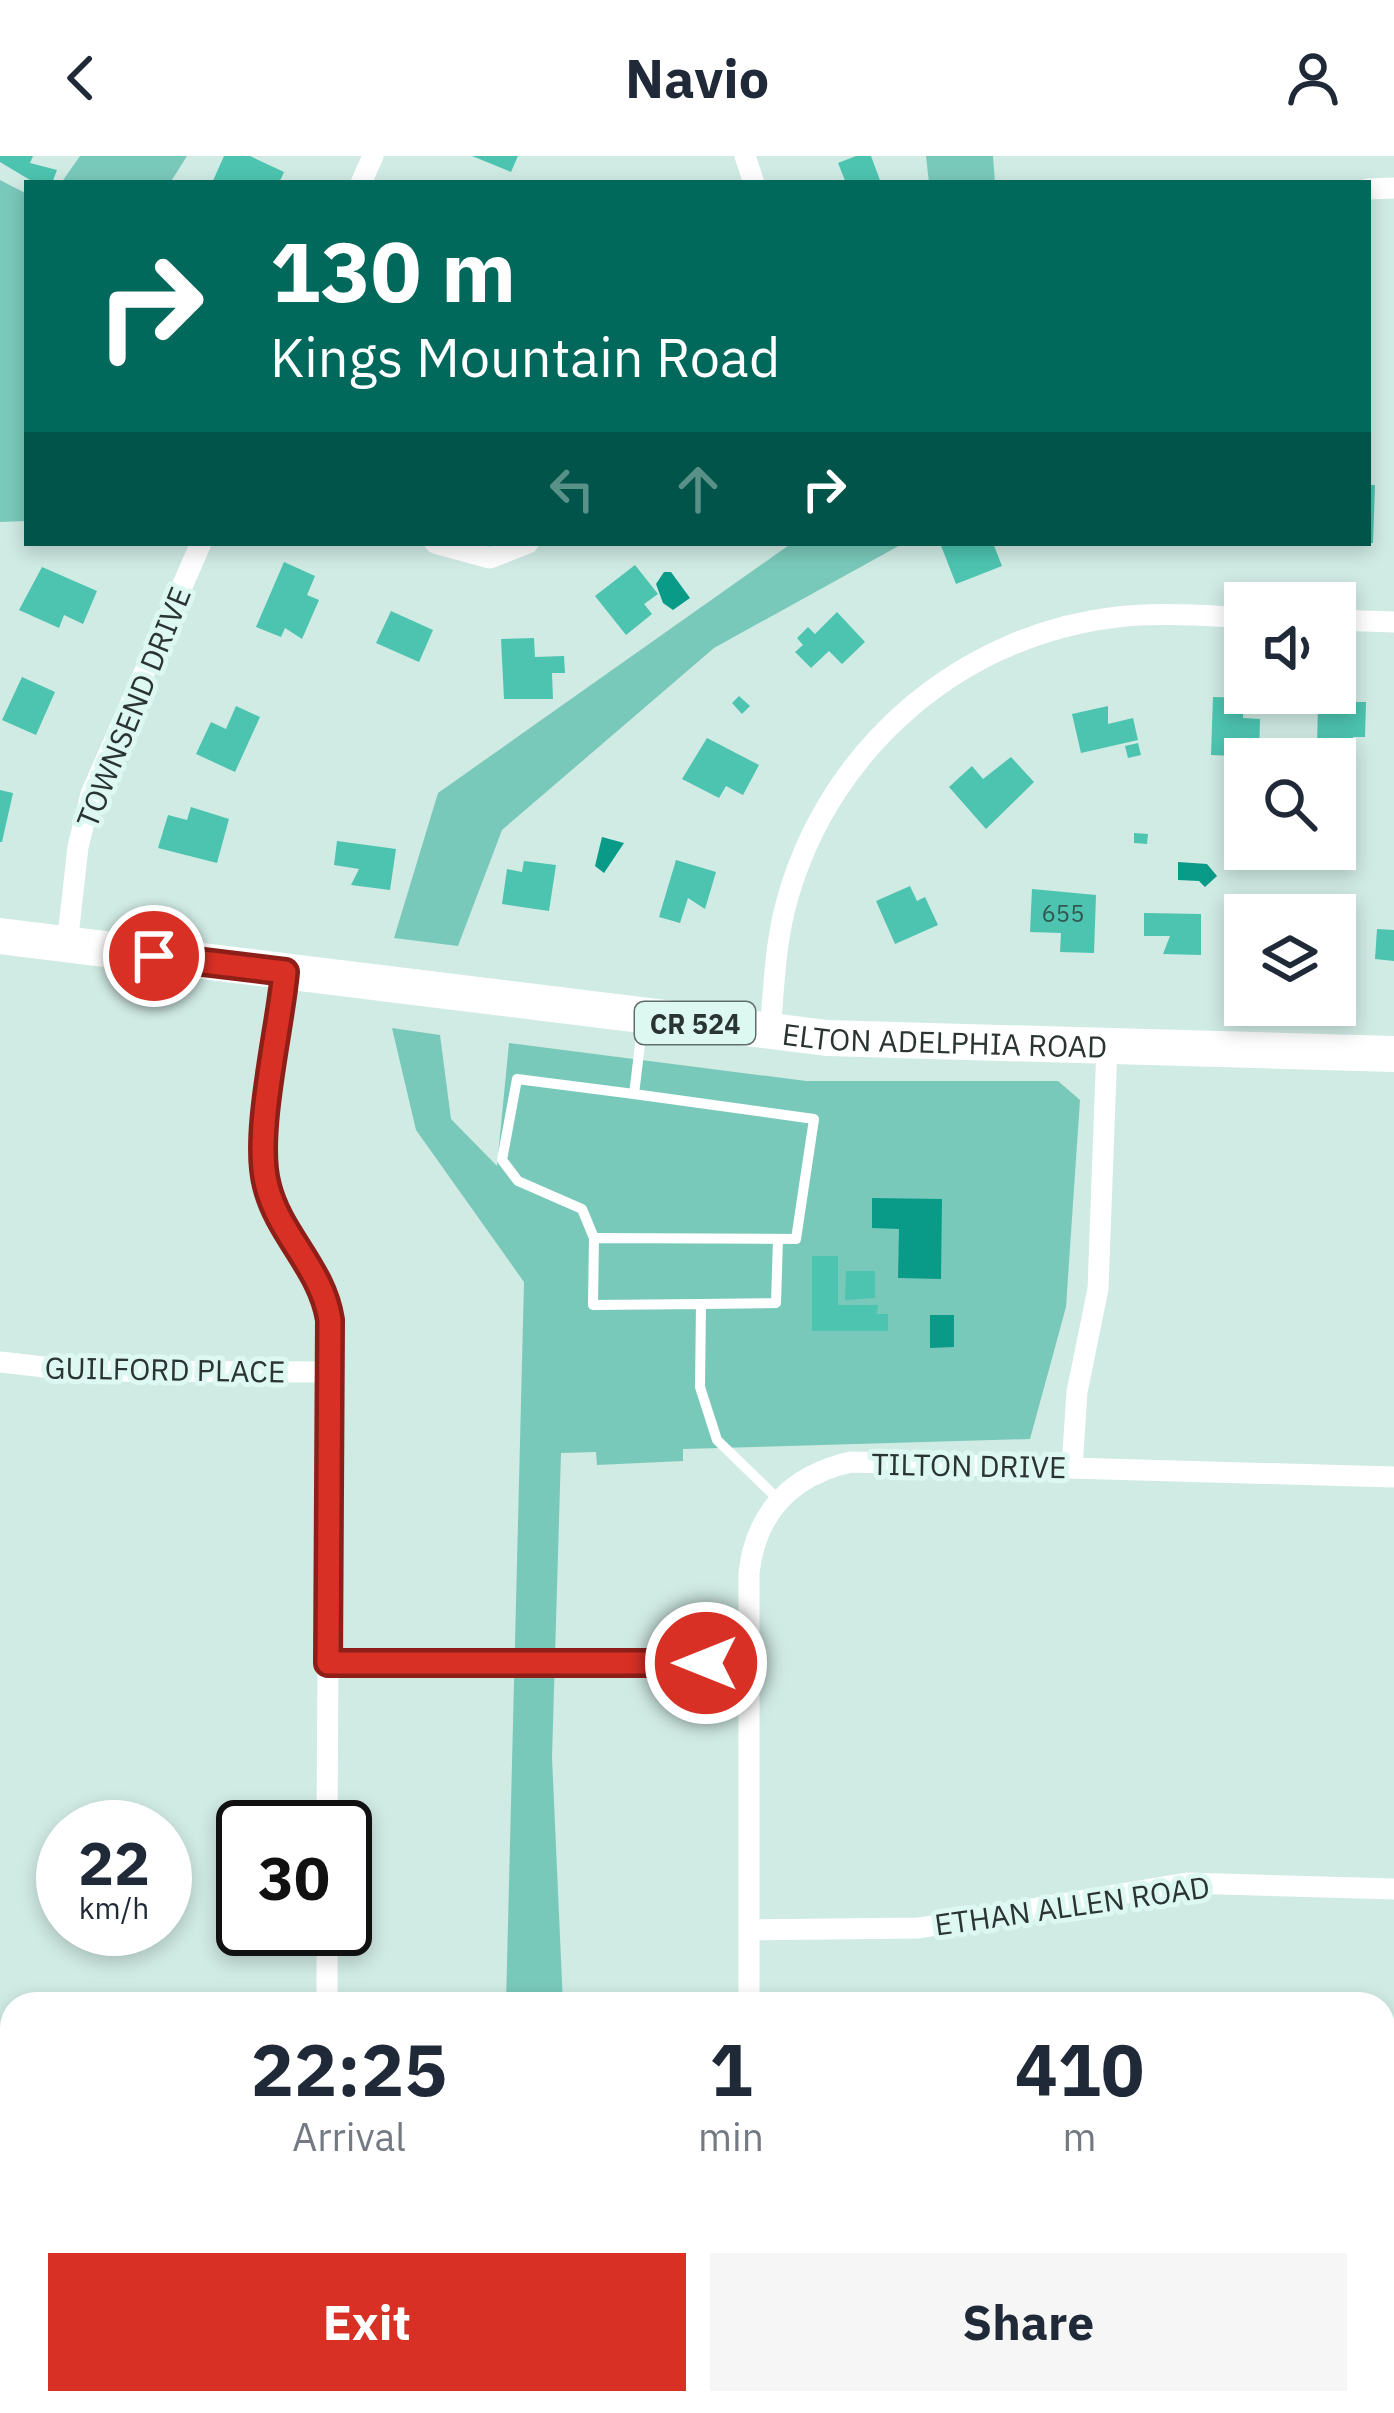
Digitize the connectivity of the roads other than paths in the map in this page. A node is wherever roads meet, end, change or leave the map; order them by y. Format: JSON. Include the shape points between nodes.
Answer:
{"nodes":[{"id":1,"x":200,"y":546,"type":"edge"},
{"id":2,"x":446,"y":546,"type":"edge"},
{"id":3,"x":520,"y":546,"type":"edge"},
{"id":4,"x":1224,"y":617,"type":"edge"},
{"id":5,"x":1356,"y":621,"type":"edge"},
{"id":6,"x":1394,"y":622,"type":"edge"},
{"id":7,"x":0,"y":935,"type":"edge"},
{"id":8,"x":67,"y":944,"type":"junction"},
{"id":9,"x":285,"y":972,"type":"junction"},
{"id":10,"x":643,"y":1016,"type":"junction"},
{"id":11,"x":770,"y":1033,"type":"junction"},
{"id":12,"x":1107,"y":1046,"type":"junction"},
{"id":13,"x":1394,"y":1054,"type":"edge"},
{"id":14,"x":634,"y":1094,"type":"junction"},
{"id":15,"x":594,"y":1238,"type":"junction"},
{"id":16,"x":778,"y":1239,"type":"junction"},
{"id":17,"x":701,"y":1304,"type":"junction"},
{"id":18,"x":0,"y":1362,"type":"edge"},
{"id":19,"x":329,"y":1372,"type":"junction"},
{"id":20,"x":1072,"y":1467,"type":"junction"},
{"id":21,"x":1394,"y":1477,"type":"edge"},
{"id":22,"x":778,"y":1500,"type":"junction"},
{"id":23,"x":328,"y":1663,"type":"junction"},
{"id":24,"x":748,"y":1663,"type":"junction"},
{"id":25,"x":327,"y":1800,"type":"edge"},
{"id":26,"x":1394,"y":1889,"type":"edge"},
{"id":27,"x":749,"y":1930,"type":"junction"},
{"id":28,"x":327,"y":1956,"type":"edge"},
{"id":29,"x":327,"y":1992,"type":"edge"},
{"id":30,"x":748,"y":1992,"type":"edge"}],
"edges":[{"from":1,"to":8,"type":"street","name":"TOWNSEND DRIVE","via":[[91,794]]},
{"from":2,"to":3,"type":"street","via":[[490,558]]},
{"from":4,"to":11,"type":"street","via":[[1117,617],[1025,640],[962,669],[898,716],[855,763],[808,842],[780,932]]},
{"from":5,"to":6,"type":"street"},
{"from":7,"to":8,"type":"main road","name":"ELTON ADELPHIA ROAD","number":"CR 524"},
{"from":8,"to":9,"type":"main road","name":"ELTON ADELPHIA ROAD","number":"CR 524"},
{"from":9,"to":10,"type":"main road","name":"ELTON ADELPHIA ROAD","number":"CR 524"},
{"from":9,"to":19,"type":"street","via":[[263,1166],[274,1207],[323,1292]]},
{"from":10,"to":11,"type":"main road","name":"ELTON ADELPHIA ROAD","number":"CR 524"},
{"from":10,"to":14,"type":"lane"},
{"from":11,"to":12,"type":"main road","name":"ELTON ADELPHIA ROAD","number":"CR 524"},
{"from":12,"to":13,"type":"main road","name":"ELTON ADELPHIA ROAD","number":"CR 524"},
{"from":12,"to":20,"type":"street","via":[[1098,1289]]},
{"from":14,"to":15,"type":"lane","via":[[517,1079],[502,1160],[518,1181],[582,1209]]},
{"from":14,"to":16,"type":"lane","via":[[814,1119],[796,1239]]},
{"from":15,"to":16,"type":"lane"},
{"from":15,"to":17,"type":"lane","via":[[593,1305]]},
{"from":16,"to":17,"type":"lane","via":[[776,1303]]},
{"from":17,"to":22,"type":"lane","via":[[700,1387],[717,1440]]},
{"from":18,"to":19,"type":"street","name":"GUILFORD PLACE","via":[[79,1372]]},
{"from":19,"to":23,"type":"street"},
{"from":20,"to":21,"type":"street","name":"TILTON DRIVE"},
{"from":20,"to":22,"type":"street","name":"TILTON DRIVE","via":[[851,1462],[807,1476]]},
{"from":22,"to":24,"type":"street","via":[[751,1555]]},
{"from":23,"to":24,"type":"street"},
{"from":23,"to":25,"type":"street"},
{"from":24,"to":27,"type":"street"},
{"from":26,"to":27,"type":"street","name":"ETHAN ALLEN ROAD","via":[[1187,1883],[919,1928]]},
{"from":27,"to":30,"type":"street"},
{"from":28,"to":29,"type":"street"}]}
